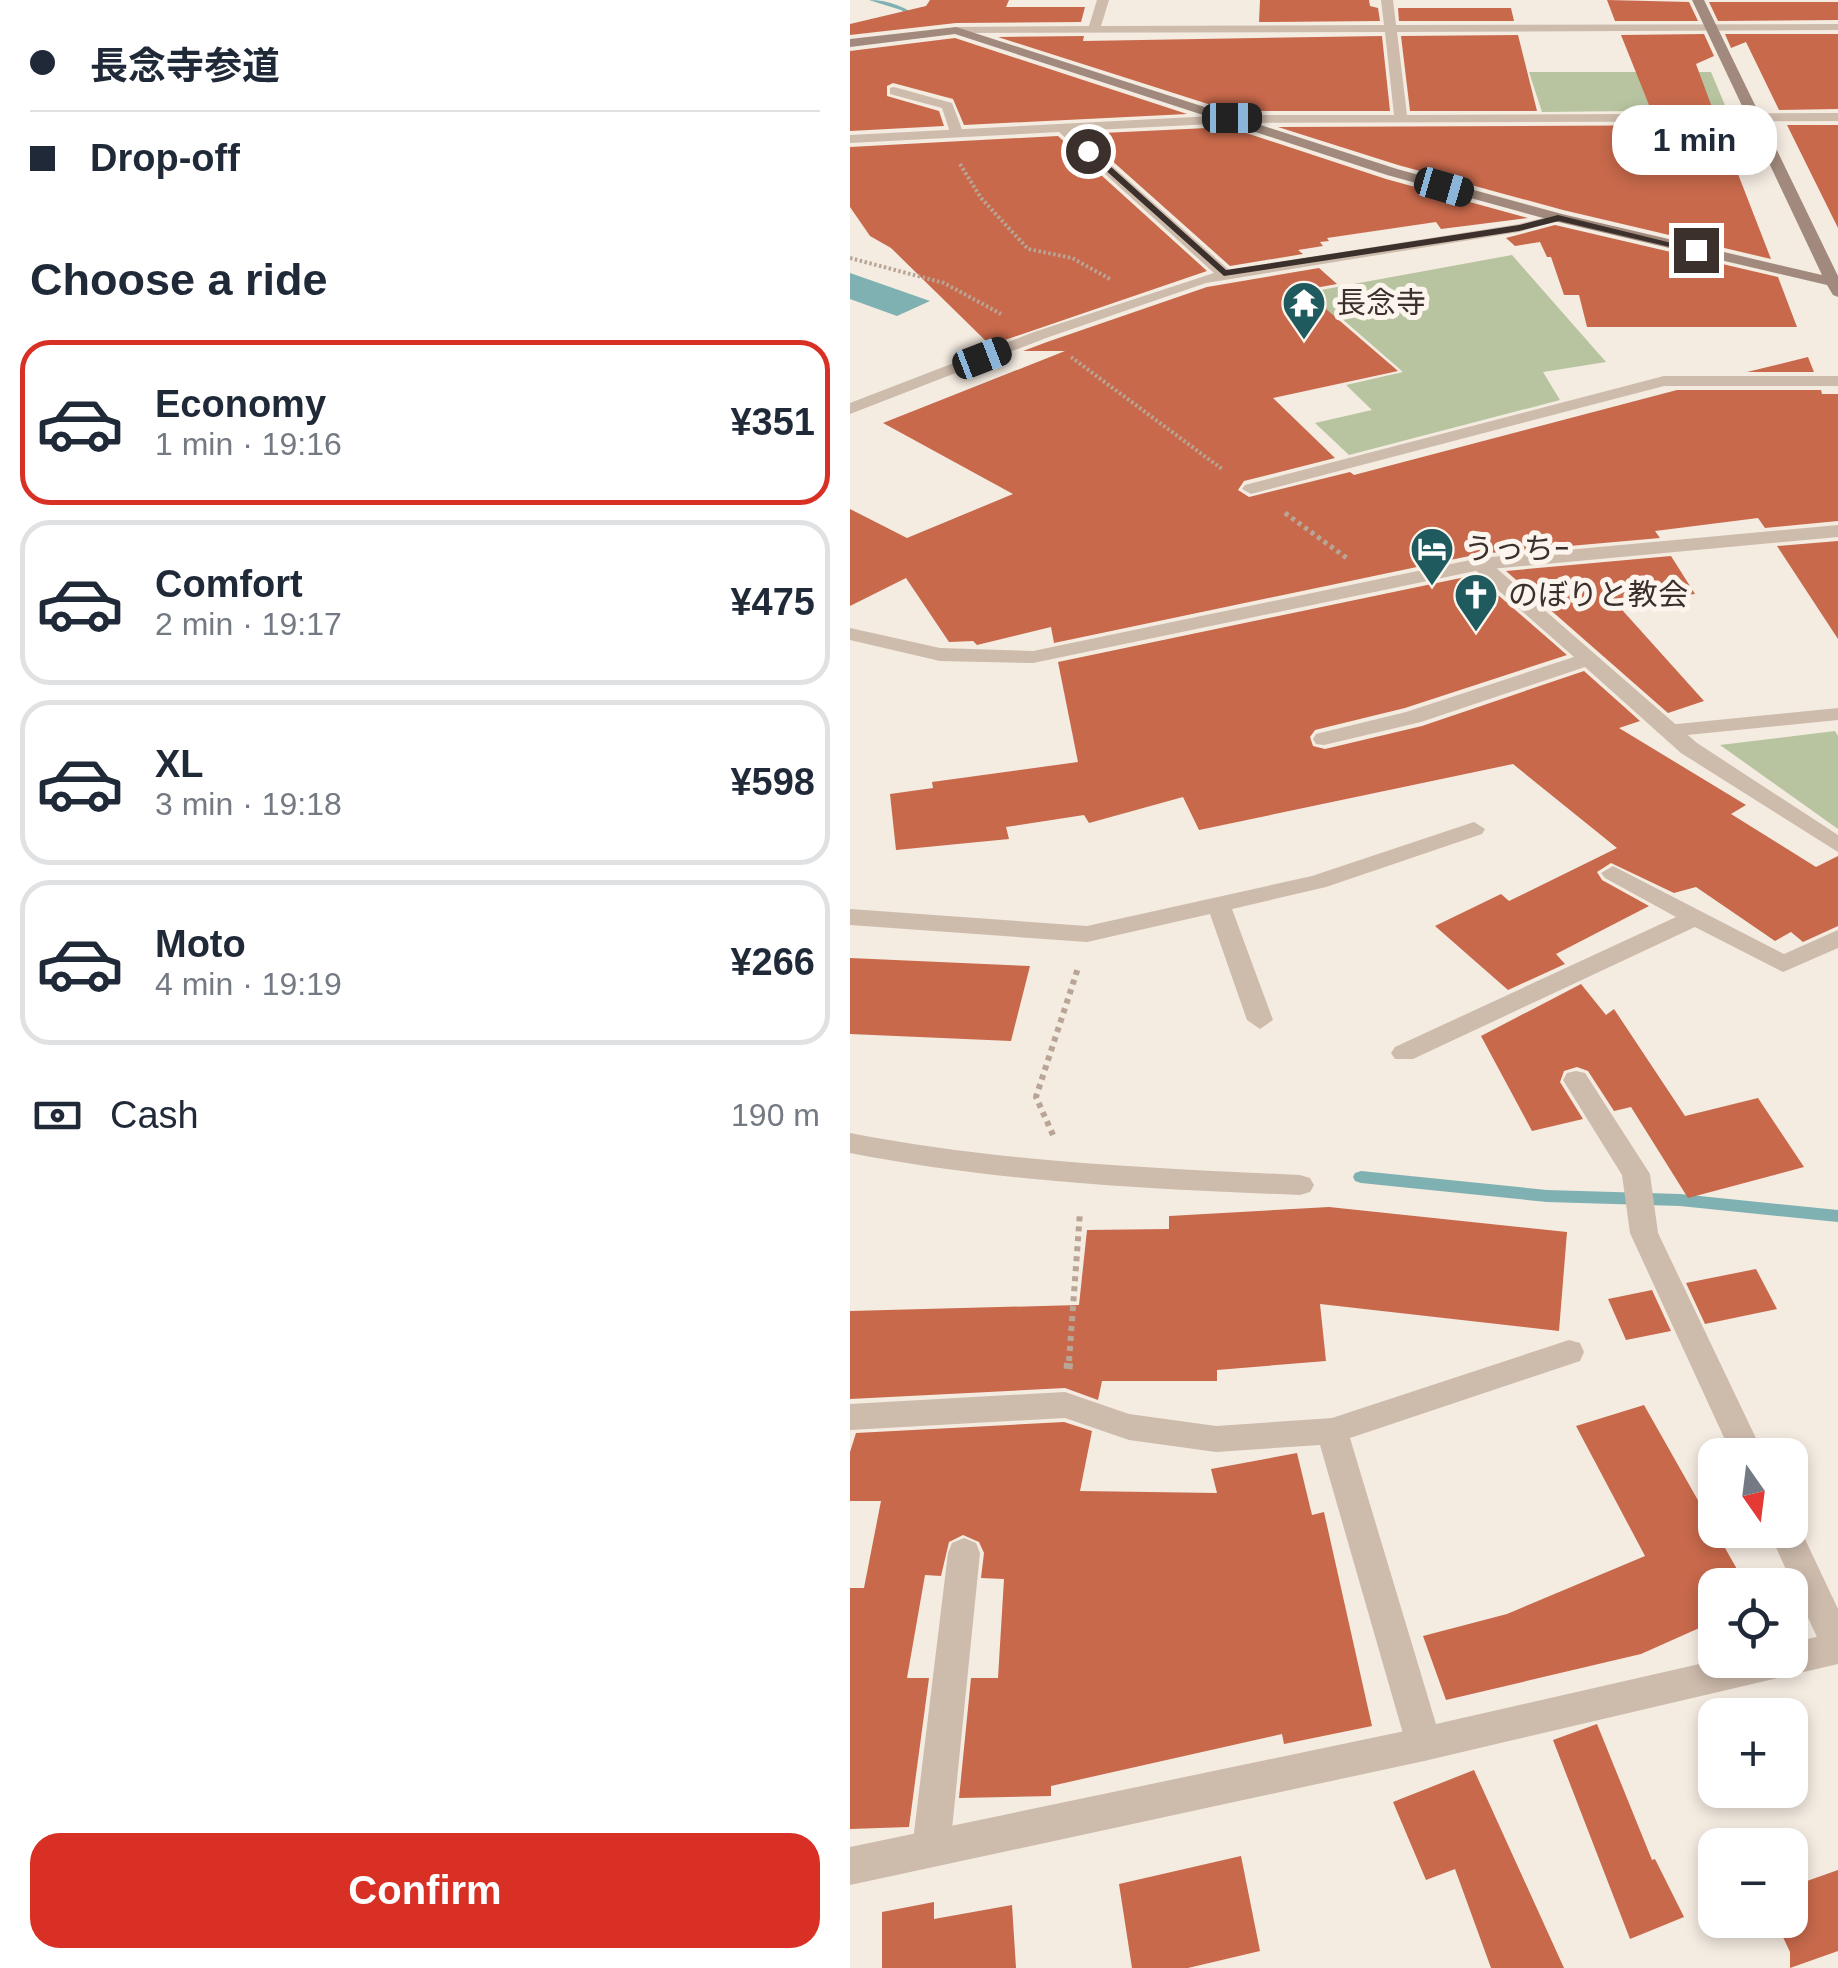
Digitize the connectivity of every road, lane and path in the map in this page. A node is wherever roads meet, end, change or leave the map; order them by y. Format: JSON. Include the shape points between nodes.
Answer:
{"nodes":[{"id":1,"x":1102,"y":0,"type":"edge"},
{"id":2,"x":1387,"y":0,"type":"edge"},
{"id":3,"x":1698,"y":0,"type":"edge"},
{"id":4,"x":1712,"y":27,"type":"junction"},
{"id":5,"x":1838,"y":27,"type":"edge"},
{"id":6,"x":1390,"y":28,"type":"junction"},
{"id":7,"x":1094,"y":29,"type":"junction"},
{"id":8,"x":956,"y":30,"type":"junction"},
{"id":9,"x":850,"y":43,"type":"edge"},
{"id":10,"x":894,"y":90,"type":"dead end"},
{"id":11,"x":1755,"y":117,"type":"junction"},
{"id":12,"x":1838,"y":117,"type":"edge"},
{"id":13,"x":1232,"y":118,"type":"junction"},
{"id":14,"x":1401,"y":118,"type":"junction"},
{"id":15,"x":1061,"y":127,"type":"junction"},
{"id":16,"x":953,"y":132,"type":"junction"},
{"id":17,"x":850,"y":138,"type":"edge"},
{"id":18,"x":1558,"y":218,"type":"junction"},
{"id":19,"x":850,"y":258,"type":"edge"},
{"id":20,"x":1224,"y":274,"type":"junction"},
{"id":21,"x":1835,"y":279,"type":"edge"},
{"id":22,"x":1146,"y":298,"type":"junction"},
{"id":23,"x":1040,"y":335,"type":"junction"},
{"id":24,"x":1838,"y":381,"type":"edge"},
{"id":25,"x":850,"y":409,"type":"edge"},
{"id":26,"x":1251,"y":488,"type":"junction"},
{"id":27,"x":1838,"y":531,"type":"edge"},
{"id":28,"x":1480,"y":564,"type":"junction"},
{"id":29,"x":1382,"y":582,"type":"junction"},
{"id":30,"x":850,"y":634,"type":"edge"},
{"id":31,"x":1588,"y":659,"type":"junction"},
{"id":32,"x":1838,"y":714,"type":"edge"},
{"id":33,"x":1667,"y":732,"type":"junction"},
{"id":34,"x":1324,"y":739,"type":"dead end"},
{"id":35,"x":1474,"y":829,"type":"dead end"},
{"id":36,"x":1838,"y":845,"type":"edge"},
{"id":37,"x":1613,"y":873,"type":"dead end"},
{"id":38,"x":1218,"y":904,"type":"junction"},
{"id":39,"x":850,"y":917,"type":"edge"},
{"id":40,"x":1695,"y":917,"type":"junction"},
{"id":41,"x":1086,"y":934,"type":"junction"},
{"id":42,"x":1838,"y":938,"type":"edge"},
{"id":43,"x":1260,"y":1020,"type":"dead end"},
{"id":44,"x":1404,"y":1053,"type":"dead end"},
{"id":45,"x":1576,"y":1080,"type":"dead end"},
{"id":46,"x":850,"y":1143,"type":"edge"},
{"id":47,"x":1083,"y":1176,"type":"junction"},
{"id":48,"x":1300,"y":1184,"type":"dead end"},
{"id":49,"x":1569,"y":1352,"type":"dead end"},
{"id":50,"x":1065,"y":1405,"type":"junction"},
{"id":51,"x":850,"y":1417,"type":"edge"},
{"id":52,"x":1332,"y":1431,"type":"junction"},
{"id":53,"x":1740,"y":1438,"type":"edge"},
{"id":54,"x":1792,"y":1548,"type":"edge"},
{"id":55,"x":964,"y":1553,"type":"dead end"},
{"id":56,"x":1838,"y":1647,"type":"edge"},
{"id":57,"x":1808,"y":1655,"type":"edge"},
{"id":58,"x":1711,"y":1678,"type":"edge"},
{"id":59,"x":1424,"y":1744,"type":"junction"},
{"id":60,"x":931,"y":1849,"type":"junction"},
{"id":61,"x":850,"y":1866,"type":"edge"}],
"edges":[{"from":1,"to":7,"type":"street"},
{"from":2,"to":6,"type":"street"},
{"from":3,"to":4,"type":"street"},
{"from":4,"to":5,"type":"street"},
{"from":4,"to":6,"type":"street"},
{"from":4,"to":11,"type":"street"},
{"from":6,"to":7,"type":"street"},
{"from":6,"to":14,"type":"street"},
{"from":7,"to":8,"type":"street"},
{"from":8,"to":9,"type":"street"},
{"from":8,"to":13,"type":"street"},
{"from":10,"to":16,"type":"street","via":[[948,106]]},
{"from":11,"to":12,"type":"street"},
{"from":11,"to":14,"type":"street"},
{"from":11,"to":21,"type":"street"},
{"from":13,"to":14,"type":"street"},
{"from":13,"to":15,"type":"street"},
{"from":13,"to":18,"type":"street"},
{"from":15,"to":16,"type":"street"},
{"from":15,"to":20,"type":"street"},
{"from":16,"to":17,"type":"street"},
{"from":16,"to":22,"type":"path","via":[[961,166],[981,198],[1028,249],[1072,258]]},
{"from":18,"to":20,"type":"street"},
{"from":18,"to":21,"type":"street"},
{"from":19,"to":23,"type":"path","via":[[944,283]]},
{"from":20,"to":22,"type":"street"},
{"from":22,"to":23,"type":"street"},
{"from":23,"to":25,"type":"street"},
{"from":23,"to":26,"type":"path"},
{"from":24,"to":26,"type":"street","via":[[1664,381]]},
{"from":26,"to":29,"type":"path"},
{"from":27,"to":28,"type":"street"},
{"from":28,"to":29,"type":"street"},
{"from":28,"to":31,"type":"street"},
{"from":29,"to":30,"type":"street","via":[[1033,658],[942,658]]},
{"from":31,"to":33,"type":"street"},
{"from":31,"to":34,"type":"street"},
{"from":32,"to":33,"type":"street"},
{"from":33,"to":36,"type":"street"},
{"from":35,"to":38,"type":"street","via":[[1318,882]]},
{"from":37,"to":40,"type":"street"},
{"from":38,"to":41,"type":"street"},
{"from":38,"to":43,"type":"street"},
{"from":39,"to":41,"type":"street"},
{"from":40,"to":42,"type":"street","via":[[1783,964]]},
{"from":40,"to":44,"type":"street"},
{"from":41,"to":47,"type":"path","via":[[1064,1025],[1036,1097],[1043,1119]]},
{"from":45,"to":53,"type":"street","via":[[1636,1174],[1642,1221]]},
{"from":46,"to":47,"type":"street"},
{"from":47,"to":48,"type":"street"},
{"from":47,"to":50,"type":"path"},
{"from":49,"to":52,"type":"street"},
{"from":50,"to":51,"type":"street"},
{"from":50,"to":52,"type":"street","via":[[1130,1427],[1216,1439]]},
{"from":52,"to":59,"type":"street"},
{"from":54,"to":56,"type":"street"},
{"from":55,"to":60,"type":"street"},
{"from":56,"to":57,"type":"street"},
{"from":58,"to":59,"type":"street"},
{"from":59,"to":60,"type":"street"},
{"from":60,"to":61,"type":"street"}]}
